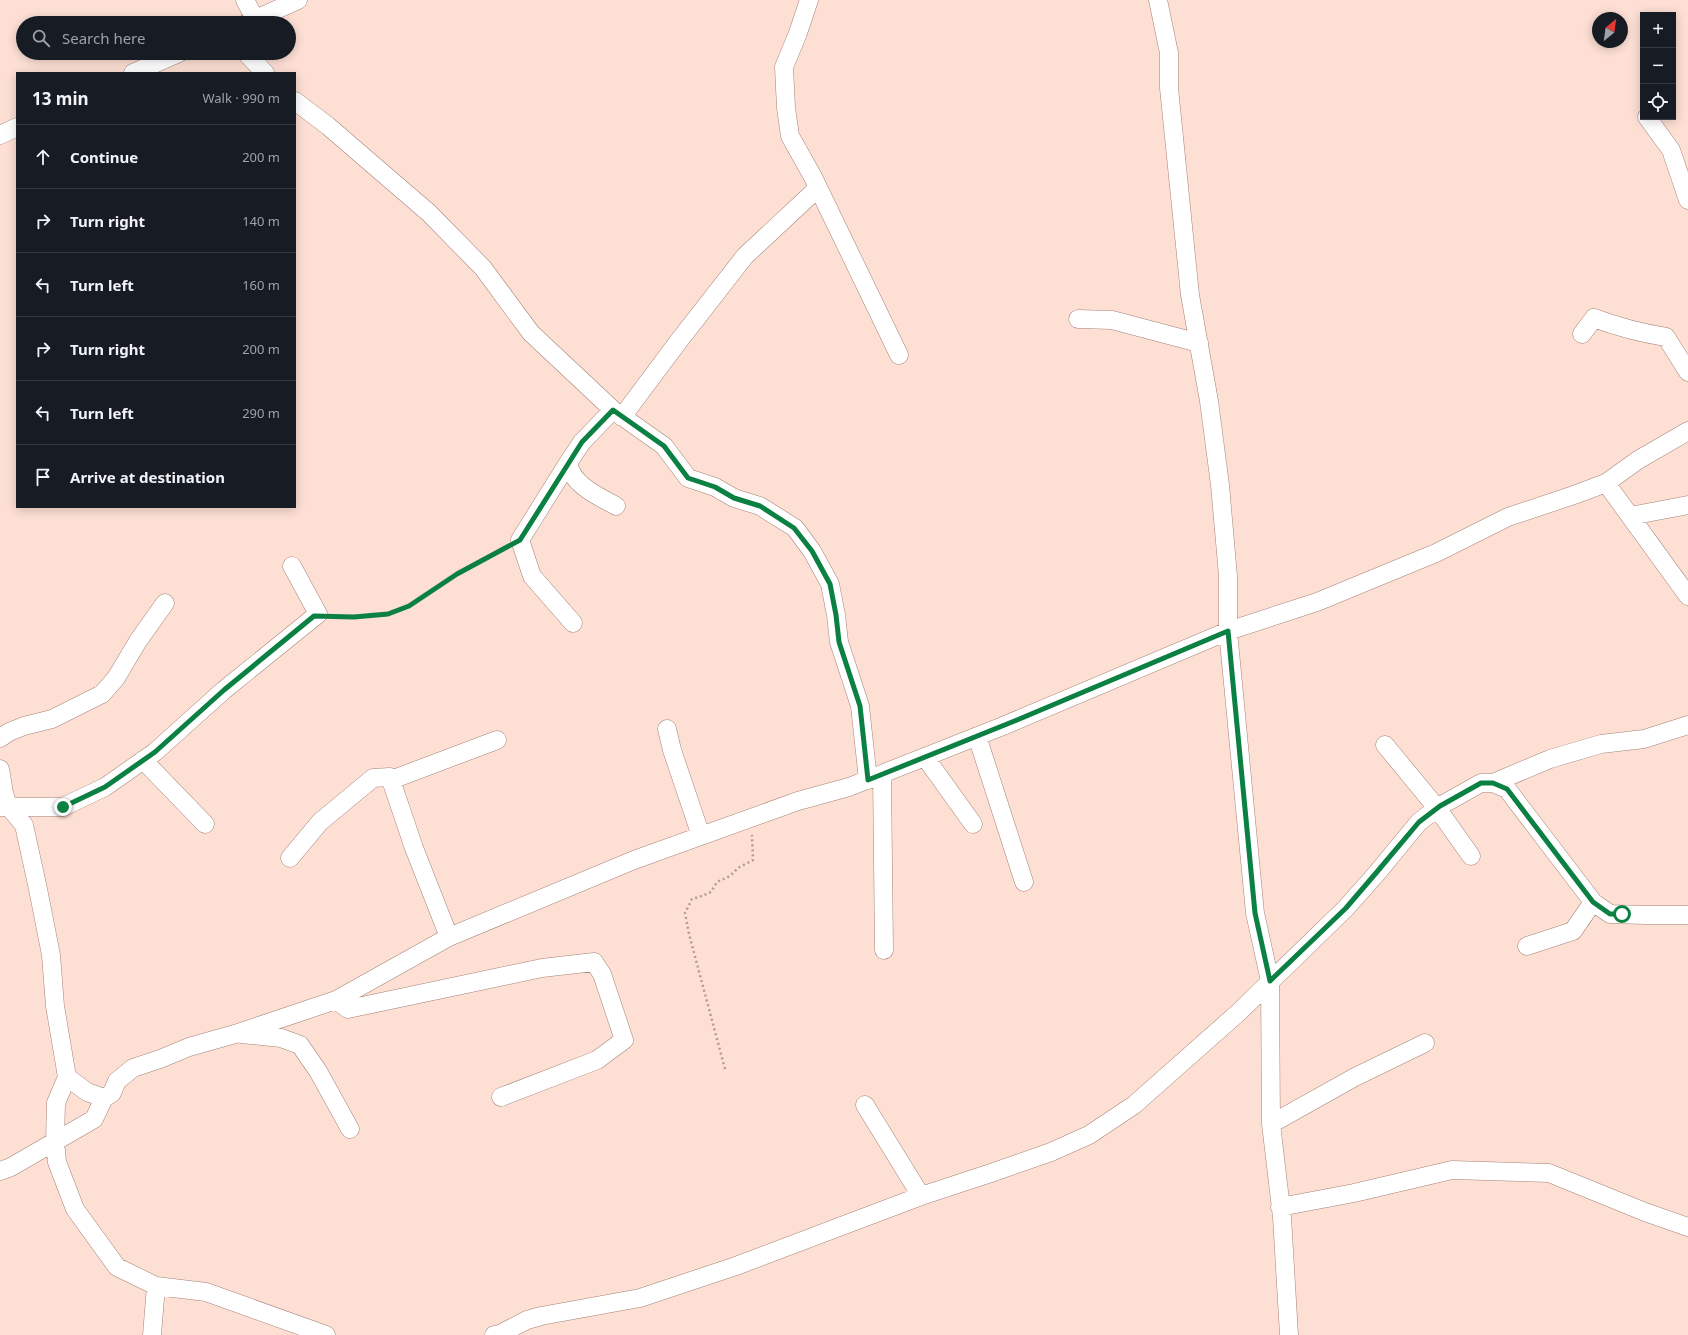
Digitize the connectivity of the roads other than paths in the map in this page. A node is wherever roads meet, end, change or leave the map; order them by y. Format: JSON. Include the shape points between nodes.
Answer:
{"nodes":[{"id":1,"x":245,"y":0,"type":"edge"},
{"id":2,"x":298,"y":0,"type":"edge"},
{"id":3,"x":809,"y":0,"type":"edge"},
{"id":4,"x":1158,"y":0,"type":"edge"},
{"id":5,"x":250,"y":16,"type":"edge"},
{"id":6,"x":263,"y":16,"type":"edge"},
{"id":7,"x":163,"y":60,"type":"edge"},
{"id":8,"x":253,"y":60,"type":"edge"},
{"id":9,"x":135,"y":72,"type":"edge"},
{"id":10,"x":264,"y":72,"type":"edge"},
{"id":11,"x":296,"y":103,"type":"edge"},
{"id":12,"x":1649,"y":120,"type":"edge"},
{"id":13,"x":16,"y":127,"type":"edge"},
{"id":14,"x":0,"y":135,"type":"edge"},
{"id":15,"x":818,"y":188,"type":"junction"},
{"id":16,"x":1688,"y":200,"type":"edge"},
{"id":17,"x":1078,"y":319,"type":"dead end"},
{"id":18,"x":1582,"y":334,"type":"dead end"},
{"id":19,"x":1198,"y":343,"type":"junction"},
{"id":20,"x":899,"y":355,"type":"dead end"},
{"id":21,"x":1688,"y":372,"type":"edge"},
{"id":22,"x":618,"y":414,"type":"junction"},
{"id":23,"x":1688,"y":431,"type":"edge"},
{"id":24,"x":568,"y":463,"type":"junction"},
{"id":25,"x":1606,"y":483,"type":"junction"},
{"id":26,"x":1688,"y":505,"type":"edge"},
{"id":27,"x":616,"y":506,"type":"dead end"},
{"id":28,"x":1630,"y":516,"type":"junction"},
{"id":29,"x":292,"y":566,"type":"dead end"},
{"id":30,"x":1688,"y":596,"type":"edge"},
{"id":31,"x":165,"y":603,"type":"dead end"},
{"id":32,"x":573,"y":623,"type":"dead end"},
{"id":33,"x":1228,"y":631,"type":"junction"},
{"id":34,"x":1688,"y":725,"type":"edge"},
{"id":35,"x":667,"y":729,"type":"dead end"},
{"id":36,"x":977,"y":736,"type":"junction"},
{"id":37,"x":0,"y":738,"type":"edge"},
{"id":38,"x":497,"y":740,"type":"dead end"},
{"id":39,"x":1385,"y":745,"type":"dead end"},
{"id":40,"x":925,"y":757,"type":"junction"},
{"id":41,"x":143,"y":760,"type":"junction"},
{"id":42,"x":0,"y":769,"type":"edge"},
{"id":43,"x":875,"y":777,"type":"junction"},
{"id":44,"x":390,"y":780,"type":"junction"},
{"id":45,"x":1493,"y":783,"type":"junction"},
{"id":46,"x":4,"y":806,"type":"edge"},
{"id":47,"x":1437,"y":808,"type":"junction"},
{"id":48,"x":205,"y":824,"type":"dead end"},
{"id":49,"x":973,"y":824,"type":"dead end"},
{"id":50,"x":701,"y":836,"type":"junction"},
{"id":51,"x":1471,"y":856,"type":"dead end"},
{"id":52,"x":290,"y":858,"type":"dead end"},
{"id":53,"x":1024,"y":882,"type":"dead end"},
{"id":54,"x":1593,"y":902,"type":"junction"},
{"id":55,"x":1688,"y":915,"type":"edge"},
{"id":56,"x":449,"y":937,"type":"junction"},
{"id":57,"x":1527,"y":946,"type":"dead end"},
{"id":58,"x":884,"y":950,"type":"dead end"},
{"id":59,"x":1270,"y":981,"type":"junction"},
{"id":60,"x":336,"y":1000,"type":"junction"},
{"id":61,"x":235,"y":1034,"type":"junction"},
{"id":62,"x":1425,"y":1044,"type":"dead end"},
{"id":63,"x":66,"y":1077,"type":"junction"},
{"id":64,"x":500,"y":1097,"type":"dead end"},
{"id":65,"x":104,"y":1098,"type":"junction"},
{"id":66,"x":865,"y":1105,"type":"dead end"},
{"id":67,"x":1271,"y":1124,"type":"junction"},
{"id":68,"x":350,"y":1129,"type":"dead end"},
{"id":69,"x":55,"y":1141,"type":"junction"},
{"id":70,"x":0,"y":1171,"type":"edge"},
{"id":71,"x":921,"y":1196,"type":"junction"},
{"id":72,"x":1280,"y":1207,"type":"junction"},
{"id":73,"x":1688,"y":1227,"type":"edge"},
{"id":74,"x":156,"y":1286,"type":"junction"},
{"id":75,"x":152,"y":1335,"type":"edge"},
{"id":76,"x":326,"y":1335,"type":"edge"},
{"id":77,"x":494,"y":1335,"type":"edge"},
{"id":78,"x":498,"y":1335,"type":"edge"},
{"id":79,"x":1289,"y":1335,"type":"edge"}],
"edges":[{"from":1,"to":5,"type":"street"},
{"from":2,"to":6,"type":"street"},
{"from":3,"to":15,"type":"street","via":[[784,67],[790,136]]},
{"from":4,"to":19,"type":"street","via":[[1169,53],[1169,88],[1190,295]]},
{"from":7,"to":9,"type":"street"},
{"from":8,"to":10,"type":"street"},
{"from":11,"to":22,"type":"street","via":[[328,126],[429,213],[484,268],[531,334]]},
{"from":12,"to":16,"type":"street","via":[[1670,150]]},
{"from":13,"to":14,"type":"street"},
{"from":15,"to":20,"type":"street"},
{"from":15,"to":22,"type":"street","via":[[745,256]]},
{"from":17,"to":19,"type":"street","via":[[1112,320]]},
{"from":18,"to":21,"type":"street","via":[[1594,318],[1641,333],[1666,337]]},
{"from":19,"to":33,"type":"street","via":[[1220,485],[1228,576]]},
{"from":22,"to":24,"type":"street","via":[[582,442]]},
{"from":22,"to":43,"type":"street","via":[[664,446],[688,478],[760,506],[794,528],[812,551],[830,584],[839,642],[860,706]]},
{"from":23,"to":25,"type":"street","via":[[1638,460]]},
{"from":24,"to":27,"type":"street","via":[[576,479],[591,492]]},
{"from":24,"to":32,"type":"street","via":[[520,540],[532,576]]},
{"from":25,"to":28,"type":"street"},
{"from":25,"to":33,"type":"street","via":[[1508,516],[1436,554],[1318,602]]},
{"from":26,"to":28,"type":"street"},
{"from":28,"to":30,"type":"street"},
{"from":29,"to":41,"type":"street","via":[[318,614]]},
{"from":31,"to":37,"type":"street","via":[[116,678],[102,694],[52,719],[24,726]]},
{"from":33,"to":36,"type":"street"},
{"from":33,"to":59,"type":"street","via":[[1255,913]]},
{"from":34,"to":45,"type":"street","via":[[1644,739],[1600,744],[1550,760]]},
{"from":35,"to":50,"type":"street"},
{"from":36,"to":40,"type":"street"},
{"from":36,"to":53,"type":"street"},
{"from":38,"to":44,"type":"street"},
{"from":39,"to":47,"type":"street"},
{"from":40,"to":43,"type":"street"},
{"from":40,"to":49,"type":"street"},
{"from":41,"to":46,"type":"street","via":[[105,787],[63,807]]},
{"from":41,"to":48,"type":"street"},
{"from":42,"to":46,"type":"street"},
{"from":43,"to":50,"type":"street"},
{"from":43,"to":58,"type":"street"},
{"from":44,"to":52,"type":"street","via":[[390,777],[373,778],[320,822]]},
{"from":44,"to":56,"type":"street"},
{"from":45,"to":47,"type":"street","via":[[1481,783]]},
{"from":45,"to":54,"type":"street","via":[[1507,789]]},
{"from":46,"to":63,"type":"street","via":[[24,825],[51,955],[55,1006]]},
{"from":47,"to":51,"type":"street"},
{"from":47,"to":59,"type":"street","via":[[1419,822],[1346,908]]},
{"from":50,"to":56,"type":"street","via":[[634,860]]},
{"from":54,"to":55,"type":"street","via":[[1610,914]]},
{"from":54,"to":57,"type":"street","via":[[1573,932]]},
{"from":56,"to":60,"type":"street"},
{"from":59,"to":67,"type":"street"},
{"from":59,"to":71,"type":"street","via":[[1239,1012],[1134,1105],[1089,1135],[1051,1152]]},
{"from":60,"to":61,"type":"street"},
{"from":60,"to":64,"type":"street","via":[[348,1009],[534,970],[594,962],[602,974],[624,1040],[597,1060]]},
{"from":61,"to":65,"type":"street","via":[[189,1047],[133,1068],[117,1081],[112,1092]]},
{"from":61,"to":68,"type":"street","via":[[281,1038],[300,1046],[318,1071]]},
{"from":62,"to":67,"type":"street","via":[[1355,1077]]},
{"from":63,"to":65,"type":"street","via":[[87,1092]]},
{"from":63,"to":69,"type":"street","via":[[56,1103]]},
{"from":65,"to":69,"type":"street","via":[[94,1119]]},
{"from":66,"to":71,"type":"street"},
{"from":67,"to":72,"type":"street"},
{"from":69,"to":70,"type":"street"},
{"from":69,"to":74,"type":"street","via":[[57,1162],[81,1219],[117,1267]]},
{"from":71,"to":78,"type":"street","via":[[736,1266],[640,1298],[541,1316]]},
{"from":72,"to":73,"type":"street","via":[[1452,1170],[1549,1173]]},
{"from":72,"to":79,"type":"street"},
{"from":74,"to":75,"type":"street"},
{"from":74,"to":76,"type":"street","via":[[206,1292]]},
{"from":77,"to":78,"type":"street"}]}
